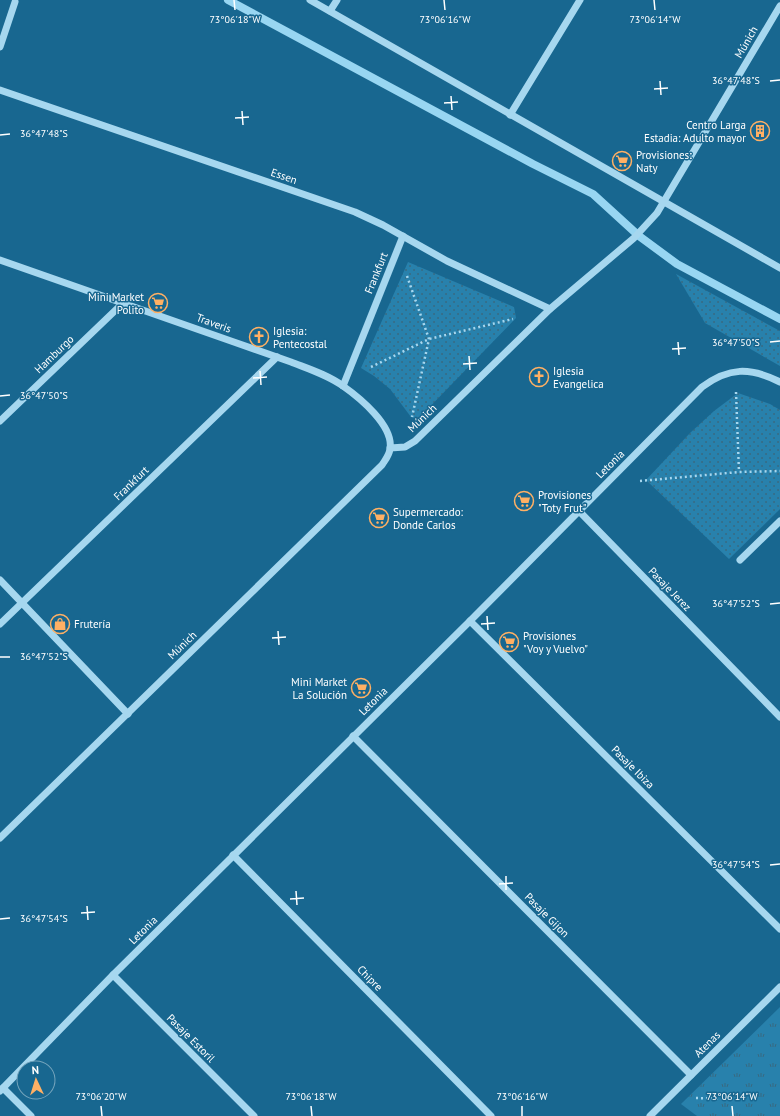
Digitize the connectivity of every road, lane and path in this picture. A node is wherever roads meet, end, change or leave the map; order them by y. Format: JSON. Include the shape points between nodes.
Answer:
{"nodes":[{"id":1,"x":310,"y":0,"type":"edge"},
{"id":2,"x":337,"y":0,"type":"edge"},
{"id":3,"x":580,"y":0,"type":"edge"},
{"id":4,"x":15,"y":2,"type":"dead end"},
{"id":5,"x":780,"y":6,"type":"edge"},
{"id":6,"x":330,"y":11,"type":"junction"},
{"id":7,"x":0,"y":47,"type":"edge"},
{"id":8,"x":0,"y":90,"type":"edge"},
{"id":9,"x":510,"y":114,"type":"junction"},
{"id":10,"x":663,"y":202,"type":"junction"},
{"id":11,"x":403,"y":236,"type":"junction"},
{"id":12,"x":398,"y":249,"type":"junction"},
{"id":13,"x":0,"y":260,"type":"edge"},
{"id":14,"x":780,"y":268,"type":"edge"},
{"id":15,"x":123,"y":303,"type":"junction"},
{"id":16,"x":550,"y":309,"type":"junction"},
{"id":17,"x":520,"y":317,"type":"dead end"},
{"id":18,"x":429,"y":339,"type":"junction"},
{"id":19,"x":277,"y":357,"type":"junction"},
{"id":20,"x":780,"y":382,"type":"edge"},
{"id":21,"x":343,"y":386,"type":"junction"},
{"id":22,"x":736,"y":392,"type":"dead end"},
{"id":23,"x":411,"y":418,"type":"dead end"},
{"id":24,"x":0,"y":421,"type":"edge"},
{"id":25,"x":390,"y":448,"type":"junction"},
{"id":26,"x":780,"y":471,"type":"edge"},
{"id":27,"x":739,"y":472,"type":"junction"},
{"id":28,"x":640,"y":481,"type":"dead end"},
{"id":29,"x":578,"y":511,"type":"junction"},
{"id":30,"x":780,"y":521,"type":"edge"},
{"id":31,"x":740,"y":560,"type":"dead end"},
{"id":32,"x":0,"y":580,"type":"edge"},
{"id":33,"x":22,"y":603,"type":"junction"},
{"id":34,"x":470,"y":621,"type":"junction"},
{"id":35,"x":0,"y":624,"type":"edge"},
{"id":36,"x":128,"y":714,"type":"junction"},
{"id":37,"x":780,"y":716,"type":"edge"},
{"id":38,"x":353,"y":736,"type":"junction"},
{"id":39,"x":0,"y":838,"type":"edge"},
{"id":40,"x":233,"y":855,"type":"junction"},
{"id":41,"x":780,"y":929,"type":"edge"},
{"id":42,"x":113,"y":975,"type":"junction"},
{"id":43,"x":780,"y":987,"type":"edge"},
{"id":44,"x":691,"y":1075,"type":"junction"},
{"id":45,"x":2,"y":1089,"type":"edge"},
{"id":46,"x":690,"y":1097,"type":"dead end"},
{"id":47,"x":728,"y":1099,"type":"dead end"},
{"id":48,"x":31,"y":1116,"type":"edge"},
{"id":49,"x":254,"y":1116,"type":"edge"},
{"id":50,"x":491,"y":1116,"type":"edge"},
{"id":51,"x":650,"y":1116,"type":"edge"}],
"edges":[{"from":1,"to":6,"type":"street"},
{"from":2,"to":6,"type":"street"},
{"from":3,"to":9,"type":"street"},
{"from":4,"to":7,"type":"street"},
{"from":5,"to":10,"type":"street","name":"Múnich"},
{"from":6,"to":9,"type":"street"},
{"from":8,"to":11,"type":"street","name":"Essen","via":[[355,212]]},
{"from":9,"to":10,"type":"street"},
{"from":10,"to":14,"type":"street"},
{"from":10,"to":16,"type":"street","name":"Múnich","via":[[634,238]]},
{"from":11,"to":12,"type":"street","name":"Frankfurt"},
{"from":11,"to":16,"type":"street","name":"Essen","via":[[448,261]]},
{"from":12,"to":18,"type":"path"},
{"from":12,"to":21,"type":"street","name":"Frankfurt"},
{"from":13,"to":15,"type":"street","name":"Traveris"},
{"from":15,"to":19,"type":"street","name":"Traveris"},
{"from":15,"to":24,"type":"street","name":"Hamburgo"},
{"from":16,"to":25,"type":"street","name":"Múnich","via":[[415,441],[405,447]]},
{"from":17,"to":18,"type":"path"},
{"from":18,"to":21,"type":"path","via":[[365,370]]},
{"from":18,"to":23,"type":"path"},
{"from":19,"to":21,"type":"street","name":"Traveris","via":[[313,370]]},
{"from":19,"to":33,"type":"street","name":"Frankfurt"},
{"from":20,"to":29,"type":"street","name":"Letonia","via":[[751,371],[734,371],[712,380]]},
{"from":21,"to":25,"type":"street","name":"Traveris","via":[[381,422],[390,439]]},
{"from":22,"to":27,"type":"path"},
{"from":25,"to":36,"type":"street","name":"Múnich","via":[[382,465]]},
{"from":26,"to":27,"type":"path"},
{"from":27,"to":28,"type":"path"},
{"from":29,"to":34,"type":"street","name":"Letonia"},
{"from":29,"to":37,"type":"street","name":"Pasaje Jerez"},
{"from":30,"to":31,"type":"street"},
{"from":32,"to":33,"type":"street"},
{"from":33,"to":35,"type":"street","name":"Frankfurt"},
{"from":33,"to":36,"type":"street"},
{"from":34,"to":38,"type":"street","name":"Letonia"},
{"from":34,"to":41,"type":"street","name":"Pasaje Ibiza"},
{"from":36,"to":39,"type":"street","name":"Múnich"},
{"from":38,"to":40,"type":"street","name":"Letonia"},
{"from":38,"to":44,"type":"street","name":"Pasaje Gijon"},
{"from":40,"to":42,"type":"street","name":"Letonia"},
{"from":40,"to":50,"type":"street","name":"Chipre"},
{"from":42,"to":45,"type":"street","name":"Letonia"},
{"from":42,"to":49,"type":"street","name":"Pasaje Estoril"},
{"from":43,"to":44,"type":"street","name":"Atenas"},
{"from":44,"to":51,"type":"street","name":"Atenas"},
{"from":45,"to":48,"type":"street"},
{"from":46,"to":47,"type":"path"}]}
